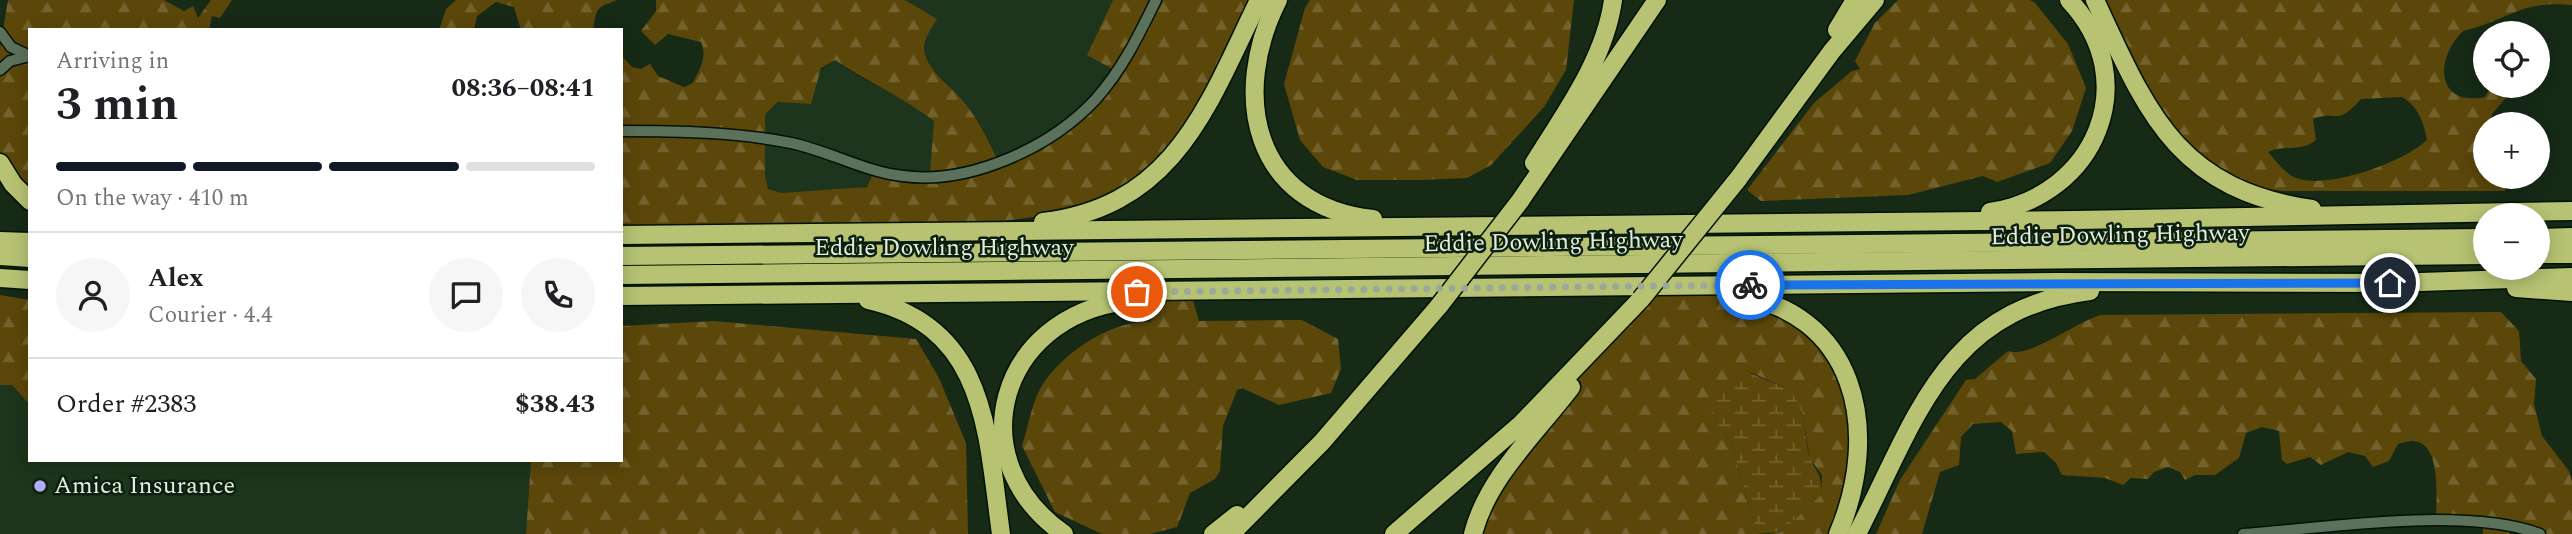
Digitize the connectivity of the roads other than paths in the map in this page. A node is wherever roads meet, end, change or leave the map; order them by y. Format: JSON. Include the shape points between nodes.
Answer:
{"nodes":[{"id":1,"x":1156,"y":0,"type":"edge"},
{"id":2,"x":1259,"y":0,"type":"edge"},
{"id":3,"x":1278,"y":0,"type":"edge"},
{"id":4,"x":1613,"y":0,"type":"edge"},
{"id":5,"x":1657,"y":0,"type":"edge"},
{"id":6,"x":1855,"y":0,"type":"edge"},
{"id":7,"x":1875,"y":0,"type":"edge"},
{"id":8,"x":2069,"y":0,"type":"edge"},
{"id":9,"x":2095,"y":0,"type":"edge"},
{"id":10,"x":0,"y":32,"type":"edge"},
{"id":11,"x":28,"y":55,"type":"edge"},
{"id":12,"x":28,"y":56,"type":"edge"},
{"id":13,"x":0,"y":69,"type":"edge"},
{"id":14,"x":623,"y":131,"type":"edge"},
{"id":15,"x":0,"y":163,"type":"edge"},
{"id":16,"x":1738,"y":179,"type":"junction"},
{"id":17,"x":28,"y":199,"type":"edge"},
{"id":18,"x":1515,"y":201,"type":"junction"},
{"id":19,"x":2572,"y":211,"type":"edge"},
{"id":20,"x":2378,"y":216,"type":"junction"},
{"id":21,"x":1899,"y":222,"type":"junction"},
{"id":22,"x":1450,"y":227,"type":"junction"},
{"id":23,"x":915,"y":233,"type":"junction"},
{"id":24,"x":623,"y":235,"type":"edge"},
{"id":25,"x":2572,"y":237,"type":"edge"},
{"id":26,"x":2473,"y":238,"type":"edge"},
{"id":27,"x":2550,"y":238,"type":"edge"},
{"id":28,"x":0,"y":241,"type":"edge"},
{"id":29,"x":28,"y":246,"type":"edge"},
{"id":30,"x":2550,"y":254,"type":"edge"},
{"id":31,"x":2572,"y":254,"type":"edge"},
{"id":32,"x":2473,"y":255,"type":"edge"},
{"id":33,"x":0,"y":256,"type":"edge"},
{"id":34,"x":623,"y":256,"type":"edge"},
{"id":35,"x":0,"y":266,"type":"edge"},
{"id":36,"x":28,"y":268,"type":"edge"},
{"id":37,"x":623,"y":275,"type":"edge"},
{"id":38,"x":2572,"y":276,"type":"edge"},
{"id":39,"x":0,"y":278,"type":"edge"},
{"id":40,"x":28,"y":280,"type":"edge"},
{"id":41,"x":2210,"y":282,"type":"junction"},
{"id":42,"x":2390,"y":283,"type":"junction"},
{"id":43,"x":1669,"y":286,"type":"junction"},
{"id":44,"x":1232,"y":291,"type":"junction"},
{"id":45,"x":2572,"y":292,"type":"edge"},
{"id":46,"x":823,"y":295,"type":"junction"},
{"id":47,"x":623,"y":296,"type":"edge"},
{"id":48,"x":1638,"y":303,"type":"junction"},
{"id":49,"x":1322,"y":442,"type":"junction"},
{"id":50,"x":2386,"y":529,"type":"edge"},
{"id":51,"x":1001,"y":534,"type":"edge"},
{"id":52,"x":1064,"y":534,"type":"edge"},
{"id":53,"x":1213,"y":534,"type":"edge"},
{"id":54,"x":1231,"y":534,"type":"edge"},
{"id":55,"x":1394,"y":534,"type":"edge"},
{"id":56,"x":1473,"y":534,"type":"edge"},
{"id":57,"x":1838,"y":534,"type":"edge"},
{"id":58,"x":1857,"y":534,"type":"edge"},
{"id":59,"x":2243,"y":534,"type":"edge"},
{"id":60,"x":2540,"y":534,"type":"edge"}],
"edges":[{"from":1,"to":14,"type":"street","via":[[1113,77],[1083,111],[1039,142],[988,165],[940,176],[890,174],[774,140]]},
{"from":2,"to":23,"type":"highway","via":[[1195,129],[1143,185],[1108,205],[1061,220]]},
{"from":3,"to":22,"type":"highway","via":[[1257,57],[1252,96],[1260,137],[1276,166],[1300,192],[1333,211]]},
{"from":4,"to":18,"type":"highway","via":[[1589,69]]},
{"from":5,"to":18,"type":"highway"},
{"from":6,"to":16,"type":"highway"},
{"from":7,"to":16,"type":"highway"},
{"from":8,"to":21,"type":"highway","via":[[2092,32],[2105,75],[2103,111],[2084,158],[2057,185],[2011,208]]},
{"from":9,"to":20,"type":"highway","via":[[2153,118],[2199,166],[2235,187],[2273,201]]},
{"from":10,"to":11,"type":"street","via":[[11,47]]},
{"from":12,"to":13,"type":"street"},
{"from":15,"to":17,"type":"highway"},
{"from":16,"to":48,"type":"highway","bridge":true},
{"from":18,"to":49,"type":"highway","bridge":true,"via":[[1439,306]]},
{"from":19,"to":20,"type":"highway"},
{"from":20,"to":21,"type":"highway"},
{"from":21,"to":22,"type":"highway"},
{"from":22,"to":23,"type":"highway"},
{"from":23,"to":24,"type":"highway"},
{"from":25,"to":27,"type":"highway"},
{"from":26,"to":34,"type":"highway","name":"Eddie Dowling Highway"},
{"from":28,"to":29,"type":"highway"},
{"from":29,"to":33,"type":"highway"},
{"from":30,"to":31,"type":"highway"},
{"from":32,"to":37,"type":"highway","name":"Eddie Dowling Highway"},
{"from":35,"to":36,"type":"highway"},
{"from":38,"to":42,"type":"highway"},
{"from":39,"to":40,"type":"highway"},
{"from":41,"to":42,"type":"highway"},
{"from":41,"to":43,"type":"highway"},
{"from":41,"to":58,"type":"highway","via":[[2069,294],[2021,308],[1987,327],[1957,354],[1934,386]]},
{"from":42,"to":45,"type":"highway"},
{"from":43,"to":44,"type":"highway"},
{"from":43,"to":57,"type":"highway","via":[[1781,306],[1815,328],[1835,351],[1849,385],[1856,437],[1853,481]]},
{"from":44,"to":46,"type":"highway"},
{"from":44,"to":52,"type":"highway","via":[[1090,308],[1059,322],[1026,355],[1007,397],[1004,432],[1008,456],[1029,501]]},
{"from":46,"to":47,"type":"highway"},
{"from":46,"to":51,"type":"highway","via":[[861,298],[895,308],[928,326],[956,353],[980,400]]},
{"from":48,"to":55,"type":"highway","via":[[1521,424]]},
{"from":48,"to":56,"type":"highway","via":[[1493,488]]},
{"from":49,"to":53,"type":"highway"},
{"from":49,"to":54,"type":"highway"},
{"from":50,"to":59,"type":"street"},
{"from":50,"to":60,"type":"street","via":[[2472,522]]}]}
